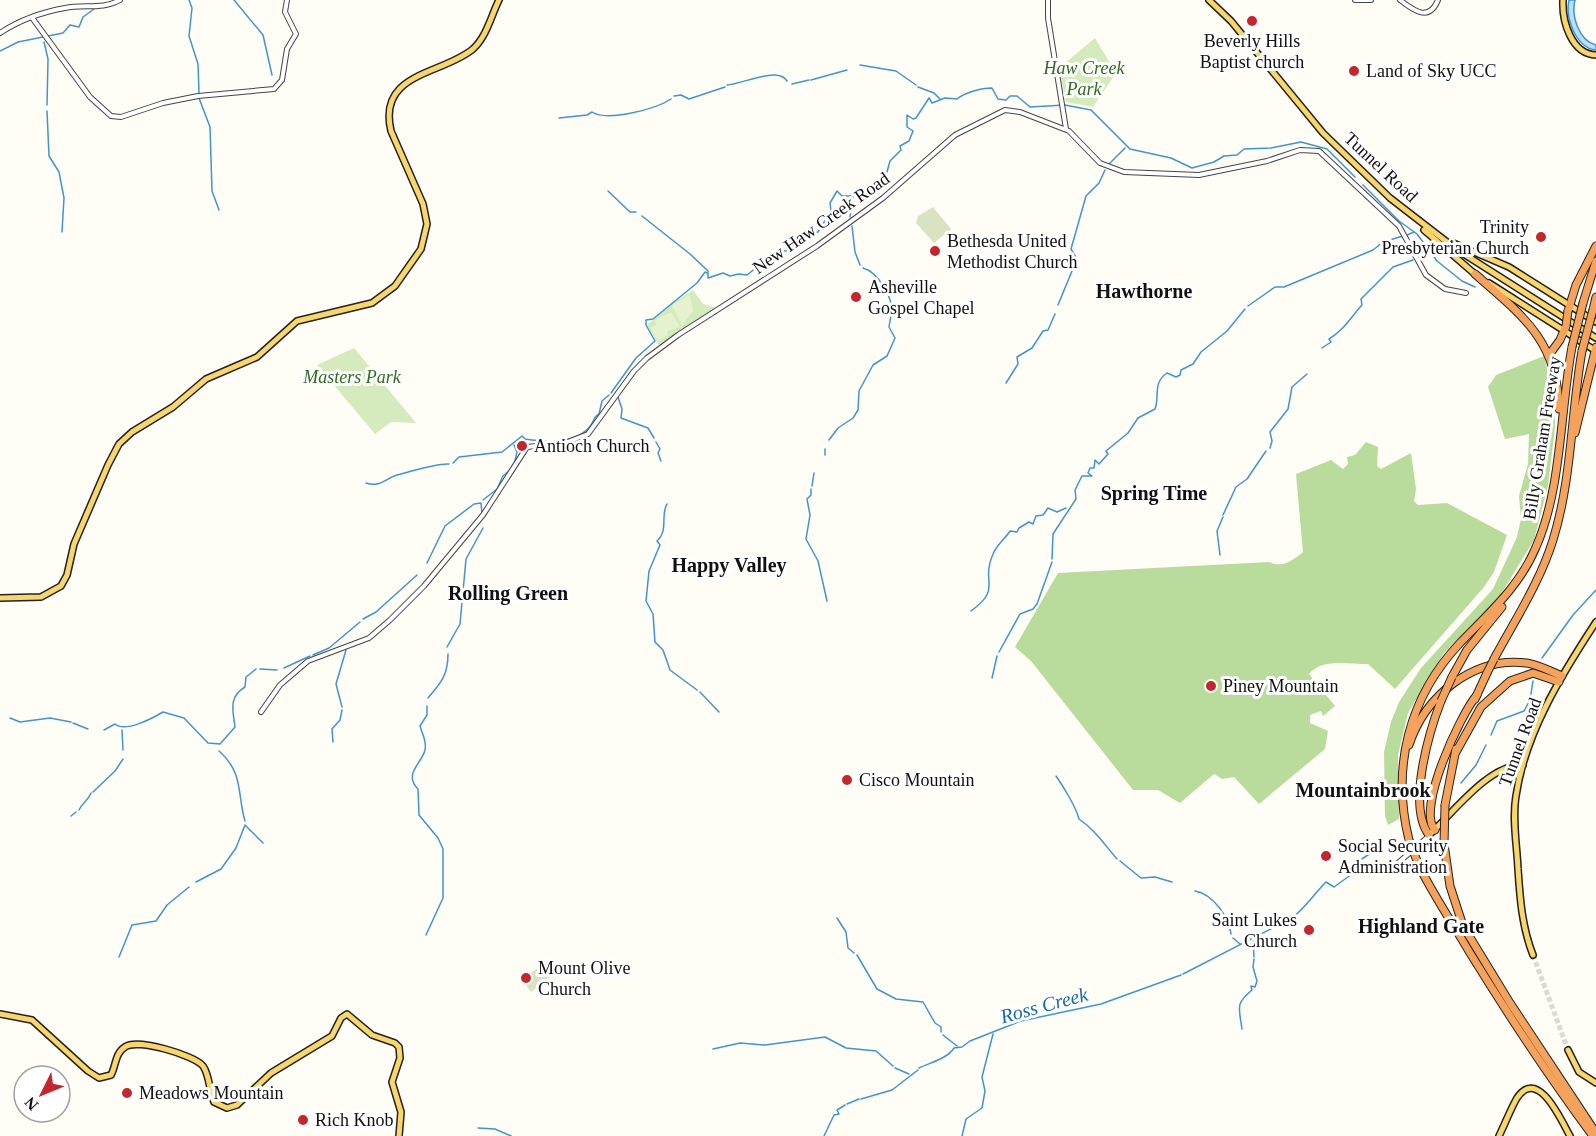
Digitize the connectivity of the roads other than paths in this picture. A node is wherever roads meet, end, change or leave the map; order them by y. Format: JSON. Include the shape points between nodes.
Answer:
{"nodes":[{"id":1,"x":120,"y":0,"type":"edge"},
{"id":2,"x":287,"y":0,"type":"edge"},
{"id":3,"x":499,"y":0,"type":"edge"},
{"id":4,"x":1048,"y":0,"type":"edge"},
{"id":5,"x":1209,"y":0,"type":"edge"},
{"id":6,"x":1355,"y":0,"type":"edge"},
{"id":7,"x":1371,"y":0,"type":"edge"},
{"id":8,"x":1400,"y":0,"type":"edge"},
{"id":9,"x":1438,"y":0,"type":"edge"},
{"id":10,"x":1563,"y":0,"type":"edge"},
{"id":11,"x":33,"y":19,"type":"junction"},
{"id":12,"x":0,"y":33,"type":"edge"},
{"id":13,"x":1596,"y":55,"type":"edge"},
{"id":14,"x":1066,"y":130,"type":"junction"},
{"id":15,"x":1411,"y":215,"type":"junction"},
{"id":16,"x":1440,"y":238,"type":"junction"},
{"id":17,"x":1596,"y":246,"type":"edge"},
{"id":18,"x":1596,"y":261,"type":"edge"},
{"id":19,"x":1476,"y":274,"type":"junction"},
{"id":20,"x":1466,"y":293,"type":"dead end"},
{"id":21,"x":1596,"y":297,"type":"edge"},
{"id":22,"x":1569,"y":308,"type":"junction"},
{"id":23,"x":1596,"y":322,"type":"edge"},
{"id":24,"x":1565,"y":328,"type":"junction"},
{"id":25,"x":1596,"y":338,"type":"edge"},
{"id":26,"x":1595,"y":353,"type":"edge"},
{"id":27,"x":1549,"y":355,"type":"junction"},
{"id":28,"x":1560,"y":430,"type":"junction"},
{"id":29,"x":1569,"y":450,"type":"junction"},
{"id":30,"x":1522,"y":575,"type":"junction"},
{"id":31,"x":0,"y":598,"type":"edge"},
{"id":32,"x":1596,"y":622,"type":"edge"},
{"id":33,"x":1560,"y":679,"type":"junction"},
{"id":34,"x":1476,"y":695,"type":"junction"},
{"id":35,"x":261,"y":712,"type":"dead end"},
{"id":36,"x":1456,"y":752,"type":"junction"},
{"id":37,"x":1523,"y":765,"type":"junction"},
{"id":38,"x":1402,"y":781,"type":"junction"},
{"id":39,"x":1432,"y":833,"type":"junction"},
{"id":40,"x":1391,"y":869,"type":"dead end"},
{"id":41,"x":1533,"y":955,"type":"tunnel mouth"},
{"id":42,"x":0,"y":1014,"type":"edge"},
{"id":43,"x":1568,"y":1050,"type":"tunnel mouth"},
{"id":44,"x":1596,"y":1083,"type":"edge"},
{"id":45,"x":1588,"y":1119,"type":"junction"},
{"id":46,"x":1596,"y":1127,"type":"edge"},
{"id":47,"x":1596,"y":1133,"type":"edge"},
{"id":48,"x":399,"y":1136,"type":"edge"},
{"id":49,"x":1499,"y":1136,"type":"edge"},
{"id":50,"x":1570,"y":1136,"type":"edge"},
{"id":51,"x":1591,"y":1136,"type":"edge"}],
"edges":[{"from":1,"to":11,"type":"street","via":[[95,7],[64,8]]},
{"from":2,"to":11,"type":"street","via":[[285,12],[296,34],[287,50],[282,80],[274,89],[170,101],[121,117],[103,111]]},
{"from":3,"to":31,"type":"main road","via":[[473,49],[411,79],[392,102],[391,131],[423,204],[427,224],[420,249],[395,286],[372,303],[297,321],[257,357],[206,379],[132,432],[119,444],[108,465],[74,543],[61,586],[41,597]]},
{"from":4,"to":14,"type":"street"},
{"from":5,"to":15,"type":"main road","name":"Tunnel Road","via":[[1331,141]]},
{"from":6,"to":7,"type":"street"},
{"from":8,"to":9,"type":"street","via":[[1424,14],[1431,12]]},
{"from":10,"to":13,"type":"main road","via":[[1564,16],[1575,44]]},
{"from":11,"to":12,"type":"street"},
{"from":14,"to":20,"type":"street","name":"New Haw Creek Road","via":[[1103,165],[1124,172],[1199,175],[1300,150],[1318,151],[1399,226],[1426,275],[1445,289]]},
{"from":14,"to":35,"type":"street","name":"New Haw Creek Road","via":[[1008,110],[950,138],[906,180],[817,246],[669,342],[634,371],[588,434],[565,443],[526,449],[478,521],[424,586],[377,633],[356,645],[312,659],[278,687]]},
{"from":15,"to":16,"type":"main road","name":"Tunnel Road"},
{"from":15,"to":19,"type":"main road"},
{"from":16,"to":22,"type":"main road","via":[[1509,267]]},
{"from":16,"to":25,"type":"main road","name":"Tunnel Road"},
{"from":17,"to":22,"type":"highway"},
{"from":18,"to":28,"type":"highway","name":"Billy Graham Freeway","bridge":true,"via":[[1572,347]]},
{"from":19,"to":24,"type":"main road"},
{"from":19,"to":27,"type":"highway","via":[[1524,318]]},
{"from":21,"to":29,"type":"highway","name":"Billy Graham Freeway","bridge":true,"via":[[1582,351]]},
{"from":22,"to":23,"type":"main road"},
{"from":22,"to":24,"type":"highway","bridge":true},
{"from":24,"to":26,"type":"main road"},
{"from":24,"to":27,"type":"highway"},
{"from":26,"to":29,"type":"highway"},
{"from":27,"to":28,"type":"highway","via":[[1557,380]]},
{"from":28,"to":30,"type":"highway","name":"Billy Graham Freeway","via":[[1546,518]]},
{"from":29,"to":34,"type":"highway","name":"Billy Graham Freeway","bridge":true,"via":[[1562,504],[1549,554]]},
{"from":30,"to":38,"type":"highway","name":"Billy Graham Freeway","via":[[1451,653],[1425,690],[1408,731]]},
{"from":30,"to":39,"type":"highway","bridge":true,"via":[[1515,591],[1476,638],[1441,701],[1421,783],[1422,815]]},
{"from":32,"to":33,"type":"main road","name":"Tunnel Road"},
{"from":33,"to":36,"type":"highway","via":[[1533,673],[1510,681],[1481,707]]},
{"from":33,"to":37,"type":"main road","name":"Tunnel Road"},
{"from":33,"to":38,"type":"highway","via":[[1529,663],[1504,663],[1478,670],[1450,685],[1416,726]]},
{"from":34,"to":36,"type":"highway","name":"Billy Graham Freeway"},
{"from":34,"to":39,"type":"highway","via":[[1432,790],[1428,818]]},
{"from":36,"to":45,"type":"highway","name":"Billy Graham Freeway","bridge":true,"via":[[1445,805],[1444,844],[1450,886],[1463,926]]},
{"from":37,"to":39,"type":"main road","via":[[1495,773]]},
{"from":37,"to":41,"type":"main road","name":"Tunnel Road","via":[[1515,798],[1516,841],[1521,916]]},
{"from":38,"to":51,"type":"highway","name":"Billy Graham Freeway","bridge":true,"via":[[1404,818],[1419,866],[1447,917]]},
{"from":39,"to":40,"type":"street"},
{"from":42,"to":48,"type":"main road","via":[[32,1020],[99,1078],[111,1075],[120,1051],[135,1042],[199,1062],[214,1102],[227,1108],[237,1105],[266,1077],[332,1036],[347,1014],[372,1035],[399,1047],[392,1082],[400,1112]]},
{"from":43,"to":44,"type":"main road","via":[[1579,1072]]},
{"from":45,"to":46,"type":"highway"},
{"from":45,"to":47,"type":"highway","name":"Billy Graham Freeway"},
{"from":49,"to":50,"type":"main road","via":[[1517,1098],[1532,1089],[1546,1096]]}]}
